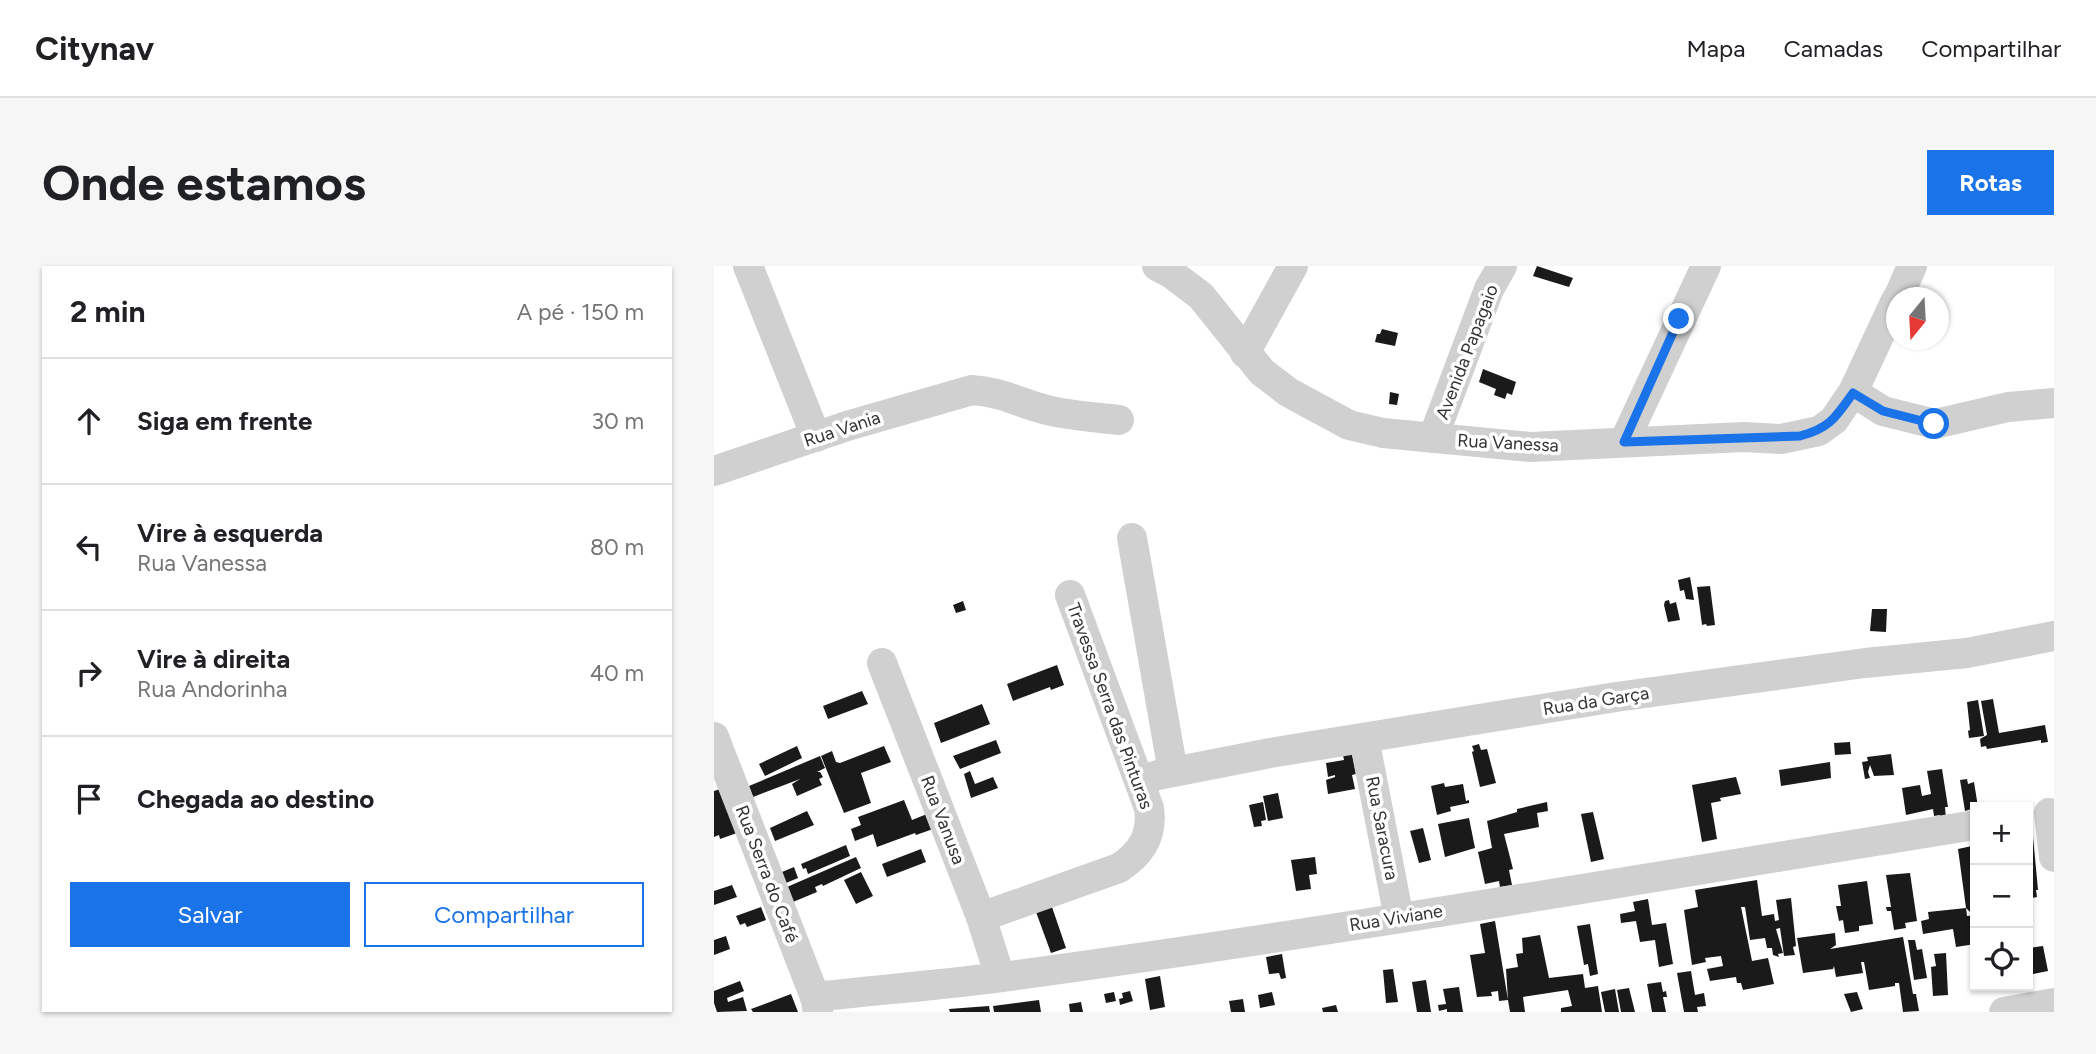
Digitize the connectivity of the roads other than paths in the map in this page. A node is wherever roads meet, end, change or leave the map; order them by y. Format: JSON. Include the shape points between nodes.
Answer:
{"nodes":[{"id":1,"x":748,"y":266,"type":"edge"},
{"id":2,"x":1157,"y":266,"type":"edge"},
{"id":3,"x":1293,"y":266,"type":"edge"},
{"id":4,"x":1502,"y":266,"type":"edge"},
{"id":5,"x":1706,"y":266,"type":"edge"},
{"id":6,"x":1912,"y":266,"type":"edge"},
{"id":7,"x":1902,"y":287,"type":"edge"},
{"id":8,"x":1886,"y":322,"type":"edge"},
{"id":9,"x":1245,"y":352,"type":"junction"},
{"id":10,"x":1853,"y":393,"type":"junction"},
{"id":11,"x":2054,"y":402,"type":"edge"},
{"id":12,"x":1119,"y":420,"type":"dead end"},
{"id":13,"x":816,"y":437,"type":"junction"},
{"id":14,"x":1433,"y":438,"type":"junction"},
{"id":15,"x":1624,"y":442,"type":"junction"},
{"id":16,"x":714,"y":471,"type":"edge"},
{"id":17,"x":1132,"y":538,"type":"dead end"},
{"id":18,"x":1070,"y":595,"type":"dead end"},
{"id":19,"x":2054,"y":636,"type":"edge"},
{"id":20,"x":882,"y":663,"type":"dead end"},
{"id":21,"x":714,"y":737,"type":"edge"},
{"id":22,"x":1364,"y":738,"type":"junction"},
{"id":23,"x":1173,"y":772,"type":"junction"},
{"id":24,"x":1139,"y":781,"type":"junction"},
{"id":25,"x":2044,"y":814,"type":"edge"},
{"id":26,"x":1970,"y":826,"type":"edge"},
{"id":27,"x":2054,"y":857,"type":"edge"},
{"id":28,"x":981,"y":917,"type":"junction"},
{"id":29,"x":1399,"y":918,"type":"junction"},
{"id":30,"x":1000,"y":977,"type":"junction"},
{"id":31,"x":2054,"y":1003,"type":"edge"},
{"id":32,"x":816,"y":1005,"type":"edge"},
{"id":33,"x":2004,"y":1012,"type":"edge"}],
"edges":[{"from":1,"to":13,"type":"street"},
{"from":2,"to":9,"type":"street","name":"Rua Vanessa","via":[[1201,296]]},
{"from":3,"to":9,"type":"street"},
{"from":4,"to":14,"type":"street","name":"Avenida Papagaio","via":[[1489,289]]},
{"from":5,"to":15,"type":"street"},
{"from":6,"to":7,"type":"street"},
{"from":8,"to":10,"type":"street"},
{"from":9,"to":14,"type":"street","name":"Rua Vanessa","via":[[1288,393],[1349,425]]},
{"from":10,"to":11,"type":"street","via":[[1883,411],[1934,424]]},
{"from":10,"to":15,"type":"street","name":"Rua Vanessa","via":[[1835,420],[1819,431],[1782,439]]},
{"from":12,"to":13,"type":"street","name":"Rua Vania","via":[[1045,410],[990,391],[972,390]]},
{"from":13,"to":16,"type":"street","name":"Rua Vania"},
{"from":14,"to":15,"type":"street","name":"Rua Vanessa","via":[[1530,447]]},
{"from":17,"to":23,"type":"street"},
{"from":18,"to":24,"type":"street","name":"Travessa Serra das Pinturas"},
{"from":19,"to":22,"type":"street","name":"Rua da Garça","via":[[1967,653],[1754,678]]},
{"from":20,"to":28,"type":"street","name":"Rua Vanusa"},
{"from":21,"to":32,"type":"street","name":"Rua Serra do Café"},
{"from":22,"to":23,"type":"street","name":"Rua da Garça"},
{"from":22,"to":29,"type":"street","name":"Rua Saracura"},
{"from":23,"to":24,"type":"street","name":"Rua da Garça"},
{"from":24,"to":28,"type":"street","name":"Travessa Serra das Pinturas","via":[[1151,820],[1133,859]]},
{"from":25,"to":27,"type":"street"},
{"from":26,"to":29,"type":"street","name":"Rua Viviane"},
{"from":28,"to":30,"type":"street","name":"Rua Vanusa"},
{"from":29,"to":30,"type":"street","name":"Rua Viviane"},
{"from":30,"to":32,"type":"street","name":"Rua Viviane"},
{"from":31,"to":33,"type":"street"}]}
